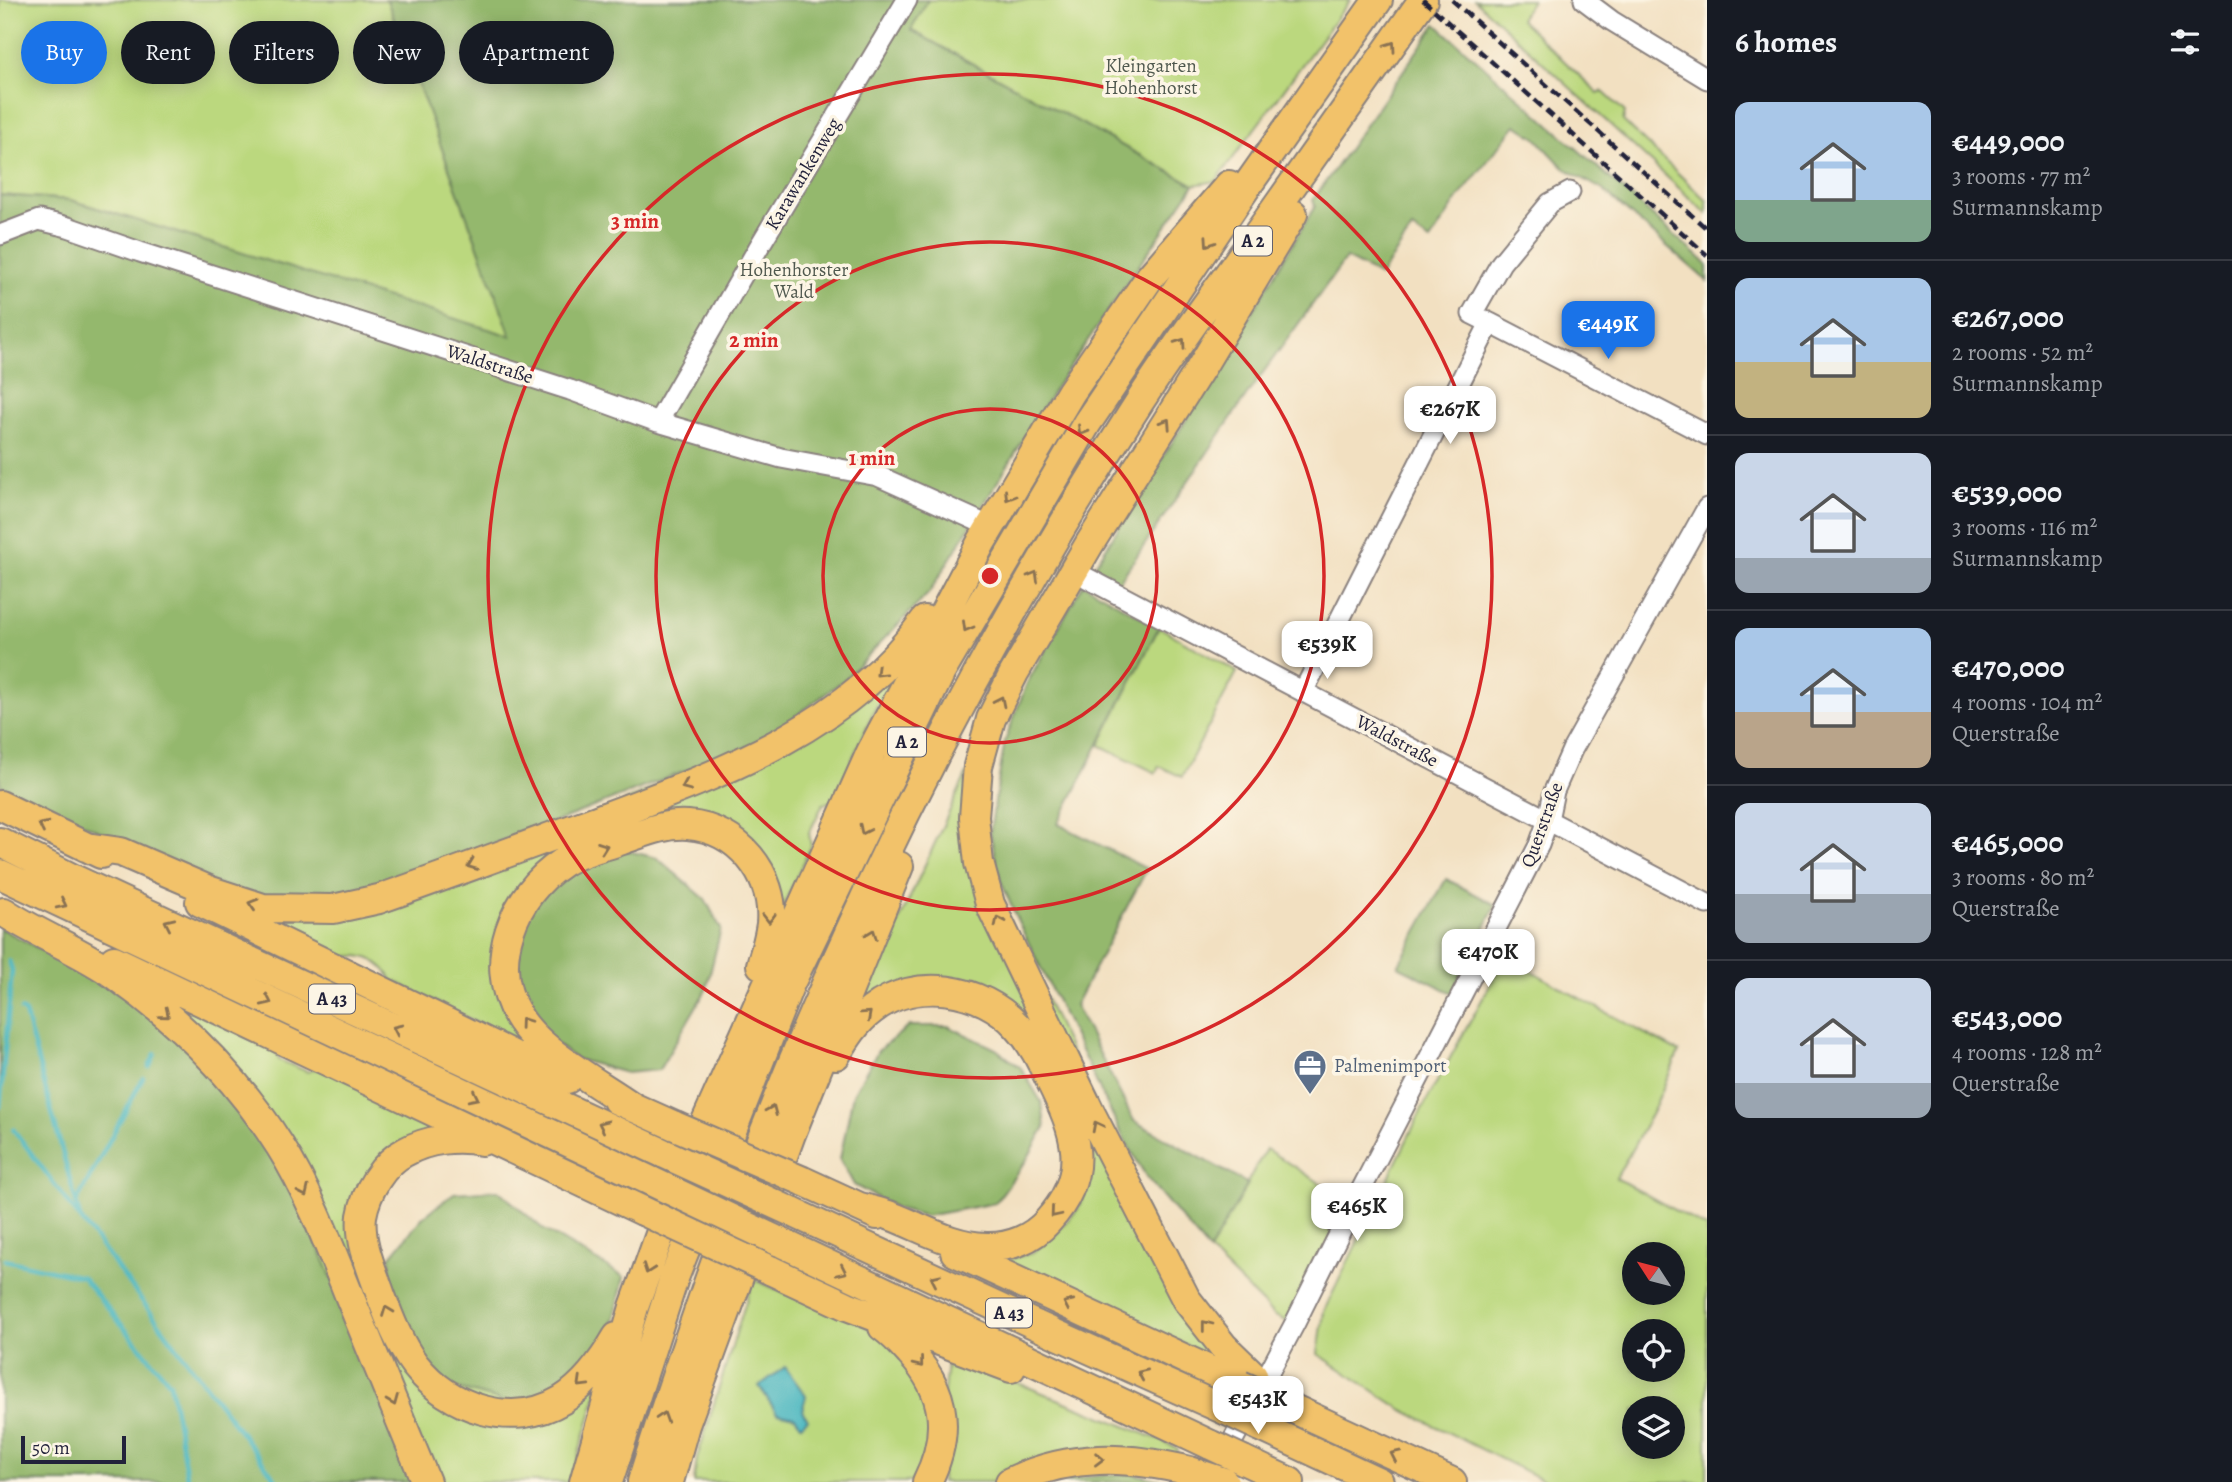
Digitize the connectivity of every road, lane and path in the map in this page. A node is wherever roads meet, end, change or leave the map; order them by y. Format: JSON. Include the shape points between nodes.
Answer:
{"nodes":[{"id":1,"x":907,"y":0,"type":"edge"},
{"id":2,"x":1378,"y":0,"type":"edge"},
{"id":3,"x":1584,"y":0,"type":"edge"},
{"id":4,"x":1420,"y":4,"type":"edge"},
{"id":5,"x":1332,"y":66,"type":"junction"},
{"id":6,"x":1707,"y":79,"type":"edge"},
{"id":7,"x":1365,"y":85,"type":"junction"},
{"id":8,"x":1570,"y":192,"type":"dead end"},
{"id":9,"x":0,"y":235,"type":"edge"},
{"id":10,"x":1490,"y":323,"type":"junction"},
{"id":11,"x":658,"y":422,"type":"junction"},
{"id":12,"x":1707,"y":435,"type":"edge"},
{"id":13,"x":1707,"y":508,"type":"edge"},
{"id":14,"x":981,"y":531,"type":"junction"},
{"id":15,"x":1087,"y":578,"type":"tunnel mouth"},
{"id":16,"x":1303,"y":692,"type":"junction"},
{"id":17,"x":952,"y":721,"type":"junction"},
{"id":18,"x":0,"y":805,"type":"edge"},
{"id":19,"x":1548,"y":820,"type":"junction"},
{"id":20,"x":0,"y":842,"type":"edge"},
{"id":21,"x":86,"y":847,"type":"junction"},
{"id":22,"x":0,"y":874,"type":"edge"},
{"id":23,"x":1707,"y":904,"type":"edge"},
{"id":24,"x":2,"y":912,"type":"edge"},
{"id":25,"x":728,"y":1069,"type":"junction"},
{"id":26,"x":634,"y":1108,"type":"junction"},
{"id":27,"x":791,"y":1133,"type":"junction"},
{"id":28,"x":505,"y":1146,"type":"junction"},
{"id":29,"x":860,"y":1206,"type":"junction"},
{"id":30,"x":848,"y":1306,"type":"junction"},
{"id":31,"x":634,"y":1307,"type":"junction"},
{"id":32,"x":716,"y":1340,"type":"junction"},
{"id":33,"x":1259,"y":1387,"type":"junction"},
{"id":34,"x":1097,"y":1391,"type":"junction"},
{"id":35,"x":1201,"y":1476,"type":"edge"},
{"id":36,"x":426,"y":1482,"type":"edge"},
{"id":37,"x":584,"y":1482,"type":"edge"},
{"id":38,"x":607,"y":1482,"type":"edge"},
{"id":39,"x":642,"y":1482,"type":"edge"},
{"id":40,"x":669,"y":1482,"type":"edge"},
{"id":41,"x":685,"y":1482,"type":"edge"},
{"id":42,"x":927,"y":1482,"type":"edge"},
{"id":43,"x":1010,"y":1482,"type":"edge"},
{"id":44,"x":1224,"y":1482,"type":"edge"},
{"id":45,"x":1290,"y":1482,"type":"edge"},
{"id":46,"x":1378,"y":1482,"type":"edge"},
{"id":47,"x":1452,"y":1482,"type":"edge"}],
"edges":[{"from":1,"to":11,"type":"street","name":"Karawankenweg"},
{"from":2,"to":5,"type":"highway","number":"A 2"},
{"from":3,"to":6,"type":"street"},
{"from":7,"to":4,"type":"highway","number":"A 2","one_way":true},
{"from":5,"to":14,"type":"highway","one_way":true,"via":[[1310,77],[1234,180],[1150,276]]},
{"from":5,"to":38,"type":"highway","number":"A 2","one_way":true,"via":[[1087,423],[941,672],[789,986],[674,1278]]},
{"from":17,"to":7,"type":"highway","number":"A 2","one_way":true,"via":[[1141,399]]},
{"from":33,"to":7,"type":"highway","one_way":true,"via":[[1186,1299],[990,904],[974,817],[978,766],[991,719],[1038,628],[1355,121]]},
{"from":8,"to":10,"type":"street","via":[[1550,203],[1501,263],[1472,314]]},
{"from":9,"to":11,"type":"street","name":"Waldstraße","via":[[39,220],[68,227]]},
{"from":10,"to":12,"type":"street"},
{"from":10,"to":16,"type":"street"},
{"from":11,"to":14,"type":"street","name":"Waldstraße","via":[[781,458],[878,476]]},
{"from":13,"to":19,"type":"street","name":"Querstraße","via":[[1572,750],[1554,791]]},
{"from":14,"to":21,"type":"highway","one_way":true,"via":[[911,640],[878,675],[816,723],[770,750],[674,791],[379,899],[332,909],[263,908],[121,852]]},
{"from":14,"to":25,"type":"highway","via":[[872,752]]},
{"from":15,"to":16,"type":"street","name":"Waldstraße"},
{"from":16,"to":19,"type":"street","name":"Waldstraße"},
{"from":27,"to":17,"type":"highway","one_way":true,"via":[[898,868],[951,757]]},
{"from":39,"to":17,"type":"highway","number":"A 2","one_way":true,"via":[[715,1262],[768,1121],[881,863]]},
{"from":21,"to":18,"type":"highway","one_way":true},
{"from":19,"to":23,"type":"street","name":"Waldstraße"},
{"from":19,"to":35,"type":"street","name":"Querstraße","via":[[1295,1323]]},
{"from":46,"to":20,"type":"highway","number":"A 43","one_way":true,"bridge":true},
{"from":21,"to":26,"type":"highway","via":[[515,1056]]},
{"from":22,"to":34,"type":"highway","number":"A 43","one_way":true,"bridge":true},
{"from":24,"to":28,"type":"highway","via":[[68,938]]},
{"from":24,"to":36,"type":"highway","one_way":true,"via":[[114,974],[165,1014],[206,1052],[264,1121],[297,1176],[332,1253]]},
{"from":26,"to":25,"type":"highway","one_way":true,"via":[[544,1047],[518,1015],[507,986],[503,961],[519,907],[539,880],[564,861],[662,826],[687,825],[726,836],[757,864],[768,890],[771,922],[765,952],[736,1027]]},
{"from":25,"to":31,"type":"highway","one_way":true,"via":[[678,1184]]},
{"from":26,"to":29,"type":"highway","bridge":true},
{"from":27,"to":29,"type":"highway","one_way":true,"via":[[851,1031],[888,1000],[905,993],[947,990],[975,997],[1017,1025],[1034,1048],[1072,1128],[1074,1179],[1061,1207],[1029,1238],[989,1247],[963,1245]]},
{"from":27,"to":32,"type":"highway"},
{"from":28,"to":30,"type":"highway","bridge":true},
{"from":31,"to":28,"type":"highway","one_way":true,"via":[[604,1359],[581,1385],[561,1401],[524,1414],[478,1409],[453,1397],[415,1365],[391,1321],[363,1239],[362,1217],[371,1189],[388,1165],[416,1146],[443,1139]]},
{"from":33,"to":29,"type":"highway","one_way":true},
{"from":30,"to":34,"type":"highway","via":[[1062,1387]]},
{"from":30,"to":42,"type":"highway","one_way":true,"via":[[889,1331],[922,1365],[937,1390],[942,1438],[938,1461]]},
{"from":31,"to":37,"type":"highway"},
{"from":32,"to":40,"type":"highway"},
{"from":32,"to":41,"type":"highway"},
{"from":47,"to":33,"type":"highway","one_way":true},
{"from":34,"to":45,"type":"highway","number":"A 43","bridge":true},
{"from":43,"to":35,"type":"highway","one_way":true,"via":[[1087,1459],[1130,1460]]},
{"from":35,"to":44,"type":"highway","bridge":true}]}
